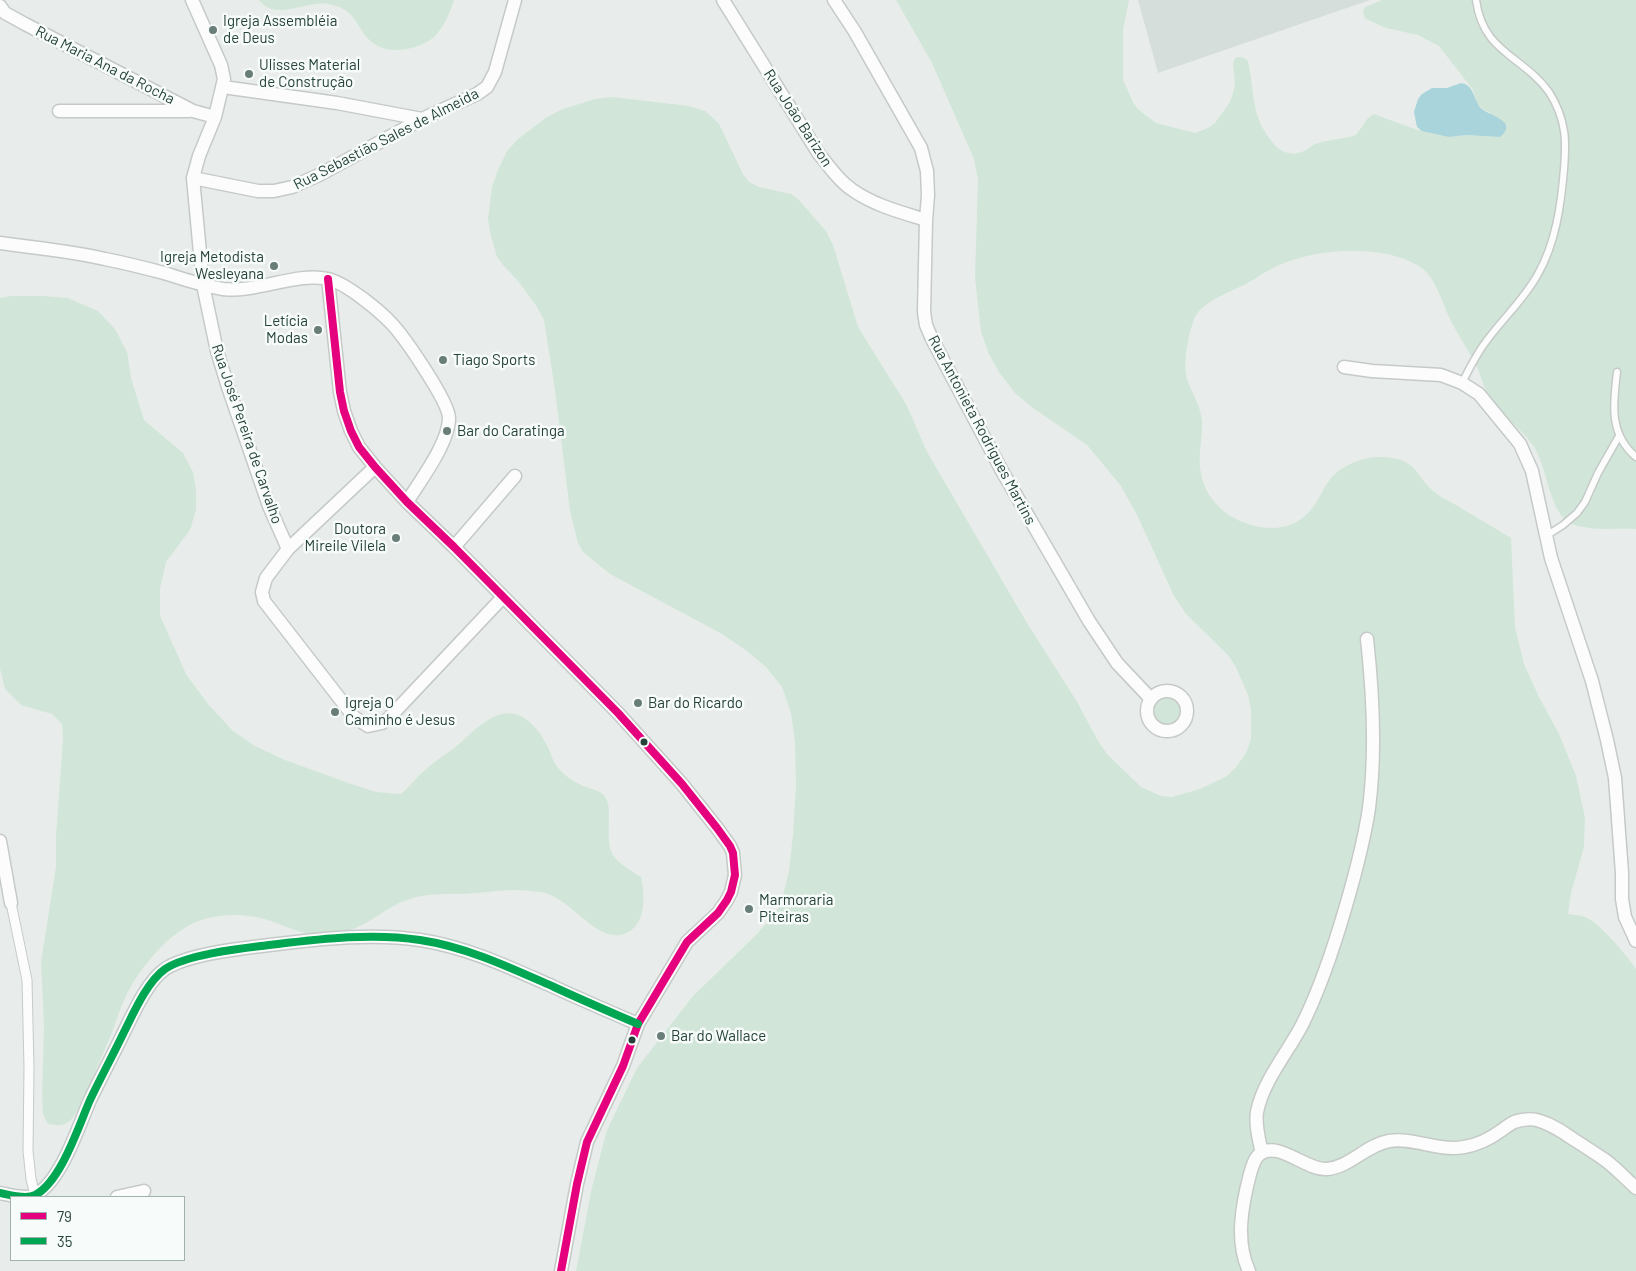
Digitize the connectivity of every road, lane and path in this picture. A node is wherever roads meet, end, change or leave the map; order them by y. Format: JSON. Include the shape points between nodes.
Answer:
{"nodes":[{"id":1,"x":192,"y":0,"type":"edge"},
{"id":2,"x":515,"y":0,"type":"edge"},
{"id":3,"x":723,"y":0,"type":"edge"},
{"id":4,"x":834,"y":0,"type":"edge"},
{"id":5,"x":1476,"y":0,"type":"edge"},
{"id":6,"x":0,"y":6,"type":"edge"},
{"id":7,"x":223,"y":87,"type":"junction"},
{"id":8,"x":59,"y":111,"type":"dead end"},
{"id":9,"x":193,"y":111,"type":"junction"},
{"id":10,"x":215,"y":117,"type":"junction"},
{"id":11,"x":422,"y":119,"type":"junction"},
{"id":12,"x":193,"y":178,"type":"junction"},
{"id":13,"x":926,"y":220,"type":"junction"},
{"id":14,"x":0,"y":243,"type":"edge"},
{"id":15,"x":328,"y":279,"type":"junction"},
{"id":16,"x":203,"y":285,"type":"junction"},
{"id":17,"x":1344,"y":367,"type":"dead end"},
{"id":18,"x":1617,"y":372,"type":"dead end"},
{"id":19,"x":1462,"y":383,"type":"junction"},
{"id":20,"x":1619,"y":436,"type":"junction"},
{"id":21,"x":1636,"y":457,"type":"edge"},
{"id":22,"x":375,"y":467,"type":"junction"},
{"id":23,"x":515,"y":476,"type":"dead end"},
{"id":24,"x":407,"y":502,"type":"junction"},
{"id":25,"x":1546,"y":536,"type":"junction"},
{"id":26,"x":454,"y":547,"type":"junction"},
{"id":27,"x":288,"y":549,"type":"junction"},
{"id":28,"x":503,"y":597,"type":"junction"},
{"id":29,"x":1367,"y":639,"type":"dead end"},
{"id":30,"x":1152,"y":699,"type":"dead end"},
{"id":31,"x":0,"y":841,"type":"edge"},
{"id":32,"x":11,"y":903,"type":"joint"},
{"id":33,"x":1636,"y":942,"type":"edge"},
{"id":34,"x":638,"y":1024,"type":"junction"},
{"id":35,"x":1262,"y":1153,"type":"junction"},
{"id":36,"x":1636,"y":1188,"type":"edge"},
{"id":37,"x":144,"y":1191,"type":"dead end"},
{"id":38,"x":0,"y":1193,"type":"edge"},
{"id":39,"x":36,"y":1196,"type":"edge"},
{"id":40,"x":122,"y":1196,"type":"edge"},
{"id":41,"x":561,"y":1271,"type":"edge"},
{"id":42,"x":1248,"y":1271,"type":"edge"}],
"edges":[{"from":1,"to":7,"type":"street","name":"Rua José Pereira de Carvalho","via":[[221,65]]},
{"from":2,"to":11,"type":"street","name":"Rua Sebastião Sales de Almeida","via":[[495,72],[487,87]]},
{"from":3,"to":13,"type":"street","name":"Rua João Barizon","via":[[819,154],[838,177],[850,188],[883,206]]},
{"from":4,"to":13,"type":"street","name":"Rua Antonieta Rodrigues Martins","via":[[921,148],[927,171]]},
{"from":5,"to":19,"type":"lane","via":[[1482,24],[1492,40],[1531,72],[1549,93],[1560,113],[1564,157],[1561,196],[1551,248],[1538,275],[1484,344]]},
{"from":6,"to":9,"type":"street","name":"Rua Maria Ana da Rocha","via":[[5,13],[25,24]]},
{"from":7,"to":10,"type":"street","name":"Rua José Pereira de Carvalho"},
{"from":7,"to":11,"type":"street"},
{"from":8,"to":9,"type":"street"},
{"from":9,"to":10,"type":"street","name":"Rua Maria Ana da Rocha"},
{"from":10,"to":12,"type":"street","name":"Rua José Pereira de Carvalho"},
{"from":11,"to":12,"type":"street","name":"Rua Sebastião Sales de Almeida","via":[[292,187],[266,191]]},
{"from":12,"to":16,"type":"street","name":"Rua José Pereira de Carvalho"},
{"from":13,"to":30,"type":"street","name":"Rua Antonieta Rodrigues Martins","via":[[924,312],[932,339],[1002,471],[1089,621],[1117,663]]},
{"from":14,"to":16,"type":"street","via":[[103,258]]},
{"from":15,"to":16,"type":"street","via":[[310,278],[239,290]]},
{"from":15,"to":22,"type":"street","via":[[344,411],[359,447]]},
{"from":15,"to":24,"type":"street","via":[[341,284],[391,323],[447,409],[447,431],[438,452]]},
{"from":16,"to":27,"type":"street","name":"Rua José Pereira de Carvalho","via":[[228,387]]},
{"from":17,"to":19,"type":"street","via":[[1441,375]]},
{"from":18,"to":20,"type":"lane","via":[[1614,417]]},
{"from":19,"to":25,"type":"street","via":[[1479,394],[1520,444],[1532,471]]},
{"from":20,"to":21,"type":"lane"},
{"from":20,"to":25,"type":"lane","via":[[1577,513]]},
{"from":22,"to":24,"type":"street"},
{"from":22,"to":27,"type":"street"},
{"from":23,"to":26,"type":"street"},
{"from":24,"to":26,"type":"street"},
{"from":25,"to":33,"type":"street","via":[[1592,680],[1607,740],[1615,778],[1622,899],[1625,917]]},
{"from":26,"to":28,"type":"street"},
{"from":27,"to":28,"type":"street","via":[[266,578],[262,592],[264,602],[354,717],[368,726],[388,719]]},
{"from":28,"to":34,"type":"street","via":[[625,720],[682,784],[733,854],[734,875],[727,900],[718,914],[687,942]]},
{"from":29,"to":35,"type":"street","via":[[1372,697],[1372,768],[1362,844],[1320,983],[1257,1113]]},
{"from":31,"to":32,"type":"street"},
{"from":32,"to":39,"type":"street","via":[[27,980],[28,1151]]},
{"from":34,"to":39,"type":"street","via":[[458,948],[419,940],[385,937],[302,940],[185,960],[165,969],[141,1000],[59,1169]]},
{"from":34,"to":41,"type":"street","via":[[623,1066],[584,1150]]},
{"from":35,"to":36,"type":"street","via":[[1278,1151],[1325,1170],[1338,1167],[1390,1140],[1464,1148],[1485,1140],[1513,1122],[1526,1119],[1554,1127],[1606,1161]]},
{"from":35,"to":42,"type":"street","via":[[1258,1154],[1253,1166],[1242,1212],[1240,1229]]},
{"from":37,"to":40,"type":"street"},
{"from":38,"to":39,"type":"street"}]}
